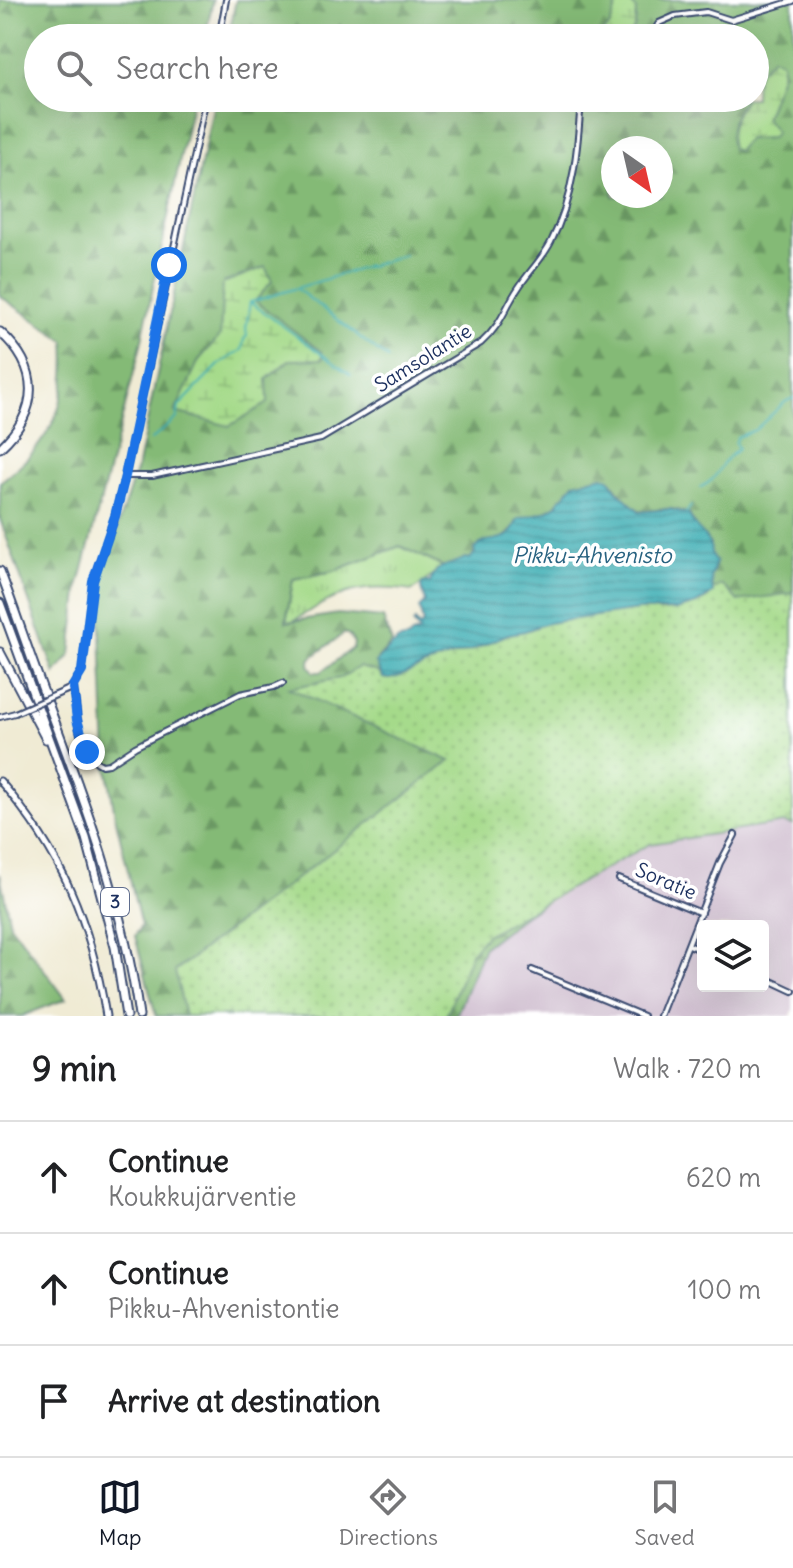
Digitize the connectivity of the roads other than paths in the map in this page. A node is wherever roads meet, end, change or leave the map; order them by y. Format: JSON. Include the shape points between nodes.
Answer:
{"nodes":[{"id":1,"x":226,"y":0,"type":"edge"},
{"id":2,"x":793,"y":1,"type":"edge"},
{"id":3,"x":222,"y":24,"type":"edge"},
{"id":4,"x":658,"y":24,"type":"edge"},
{"id":5,"x":203,"y":112,"type":"edge"},
{"id":6,"x":580,"y":112,"type":"edge"},
{"id":7,"x":2,"y":335,"type":"edge"},
{"id":8,"x":0,"y":448,"type":"edge"},
{"id":9,"x":125,"y":476,"type":"junction"},
{"id":10,"x":0,"y":571,"type":"edge"},
{"id":11,"x":0,"y":603,"type":"edge"},
{"id":12,"x":0,"y":652,"type":"edge"},
{"id":13,"x":283,"y":683,"type":"dead end"},
{"id":14,"x":73,"y":686,"type":"junction"},
{"id":15,"x":0,"y":717,"type":"edge"},
{"id":16,"x":60,"y":767,"type":"junction"},
{"id":17,"x":0,"y":781,"type":"edge"},
{"id":18,"x":735,"y":835,"type":"dead end"},
{"id":19,"x":619,"y":879,"type":"dead end"},
{"id":20,"x":701,"y":913,"type":"junction"},
{"id":21,"x":689,"y":945,"type":"junction"},
{"id":22,"x":697,"y":948,"type":"edge"},
{"id":23,"x":532,"y":970,"type":"dead end"},
{"id":24,"x":769,"y":980,"type":"edge"},
{"id":25,"x":793,"y":991,"type":"edge"},
{"id":26,"x":106,"y":1016,"type":"edge"},
{"id":27,"x":126,"y":1016,"type":"edge"},
{"id":28,"x":139,"y":1016,"type":"edge"},
{"id":29,"x":643,"y":1016,"type":"edge"},
{"id":30,"x":660,"y":1016,"type":"edge"}],
"edges":[{"from":1,"to":3,"type":"street"},
{"from":2,"to":4,"type":"street","via":[[731,20],[706,12]]},
{"from":5,"to":9,"type":"street"},
{"from":6,"to":9,"type":"street","name":"Samsolantie","via":[[563,216],[501,321],[481,343],[321,439],[152,476]]},
{"from":7,"to":8,"type":"highway","via":[[19,352],[31,392],[23,421]]},
{"from":9,"to":14,"type":"street","via":[[93,581],[82,671]]},
{"from":10,"to":28,"type":"highway","number":"3","via":[[101,850]]},
{"from":11,"to":16,"type":"highway","number":"3"},
{"from":12,"to":16,"type":"highway"},
{"from":13,"to":14,"type":"street","via":[[240,694],[102,765],[90,757],[82,739]]},
{"from":14,"to":15,"type":"street","bridge":true},
{"from":16,"to":27,"type":"highway","number":"3","via":[[98,879]]},
{"from":17,"to":26,"type":"street","via":[[30,817],[64,874],[97,964]]},
{"from":18,"to":20,"type":"street"},
{"from":19,"to":20,"type":"street","name":"Soratie"},
{"from":20,"to":21,"type":"street"},
{"from":21,"to":22,"type":"street"},
{"from":21,"to":30,"type":"street"},
{"from":23,"to":29,"type":"street"},
{"from":24,"to":25,"type":"street"}]}
